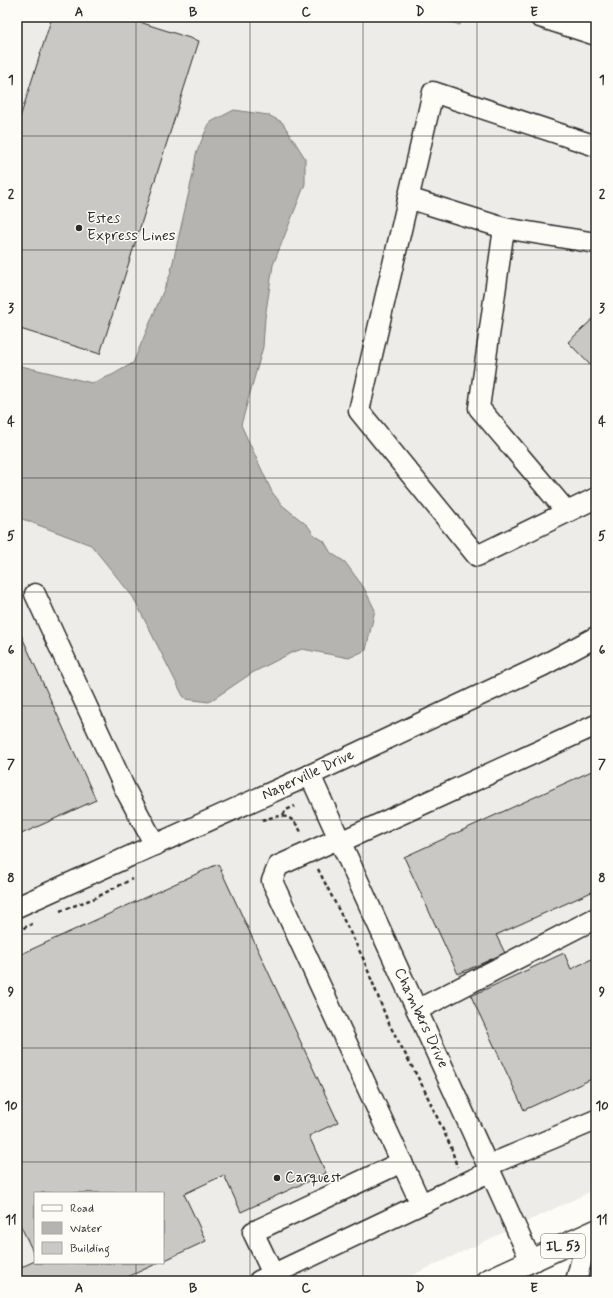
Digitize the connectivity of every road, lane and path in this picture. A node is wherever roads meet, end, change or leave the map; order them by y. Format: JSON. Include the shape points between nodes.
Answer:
{"nodes":[{"id":1,"x":540,"y":17,"type":"edge"},
{"id":2,"x":596,"y":35,"type":"edge"},
{"id":3,"x":596,"y":146,"type":"edge"},
{"id":4,"x":408,"y":198,"type":"junction"},
{"id":5,"x":504,"y":228,"type":"junction"},
{"id":6,"x":596,"y":243,"type":"edge"},
{"id":7,"x":596,"y":498,"type":"edge"},
{"id":8,"x":567,"y":512,"type":"junction"},
{"id":9,"x":35,"y":594,"type":"dead end"},
{"id":10,"x":596,"y":637,"type":"edge"},
{"id":11,"x":596,"y":725,"type":"edge"},
{"id":12,"x":310,"y":775,"type":"junction"},
{"id":13,"x":283,"y":815,"type":"dead end"},
{"id":14,"x":339,"y":840,"type":"junction"},
{"id":15,"x":154,"y":845,"type":"junction"},
{"id":16,"x":310,"y":852,"type":"junction"},
{"id":17,"x":17,"y":907,"type":"edge"},
{"id":18,"x":596,"y":918,"type":"edge"},
{"id":19,"x":418,"y":1010,"type":"junction"},
{"id":20,"x":596,"y":1120,"type":"edge"},
{"id":21,"x":402,"y":1162,"type":"junction"},
{"id":22,"x":490,"y":1168,"type":"junction"},
{"id":23,"x":462,"y":1184,"type":"junction"},
{"id":24,"x":421,"y":1204,"type":"junction"},
{"id":25,"x":592,"y":1233,"type":"edge"},
{"id":26,"x":531,"y":1261,"type":"junction"},
{"id":27,"x":266,"y":1278,"type":"edge"},
{"id":28,"x":487,"y":1281,"type":"edge"},
{"id":29,"x":576,"y":1281,"type":"edge"}],
"edges":[{"from":1,"to":2,"type":"street"},
{"from":3,"to":4,"type":"street","via":[[433,92]]},
{"from":4,"to":5,"type":"street"},
{"from":4,"to":8,"type":"street","via":[[359,411],[477,556]]},
{"from":5,"to":6,"type":"street"},
{"from":5,"to":8,"type":"street","via":[[479,408]]},
{"from":7,"to":8,"type":"street"},
{"from":9,"to":15,"type":"street"},
{"from":10,"to":12,"type":"street","name":"Naperville Drive","via":[[542,666]]},
{"from":11,"to":14,"type":"street"},
{"from":12,"to":14,"type":"street","name":"Chambers Drive"},
{"from":12,"to":15,"type":"street","name":"Naperville Drive"},
{"from":13,"to":16,"type":"path","via":[[298,825]]},
{"from":14,"to":16,"type":"street"},
{"from":14,"to":19,"type":"street","name":"Chambers Drive"},
{"from":15,"to":17,"type":"street","name":"Naperville Drive"},
{"from":16,"to":21,"type":"street","via":[[278,866],[272,881]]},
{"from":16,"to":23,"type":"path","via":[[363,958],[388,1022],[450,1147]]},
{"from":18,"to":19,"type":"street"},
{"from":19,"to":22,"type":"street","name":"Chambers Drive"},
{"from":20,"to":22,"type":"street"},
{"from":21,"to":24,"type":"street"},
{"from":21,"to":27,"type":"street","via":[[253,1232]]},
{"from":22,"to":23,"type":"street"},
{"from":22,"to":26,"type":"street","name":"Chambers Drive"},
{"from":23,"to":24,"type":"street"},
{"from":24,"to":27,"type":"street"},
{"from":25,"to":26,"type":"main road","number":"IL 53"},
{"from":25,"to":29,"type":"street"},
{"from":26,"to":28,"type":"main road","number":"IL 53"}]}
